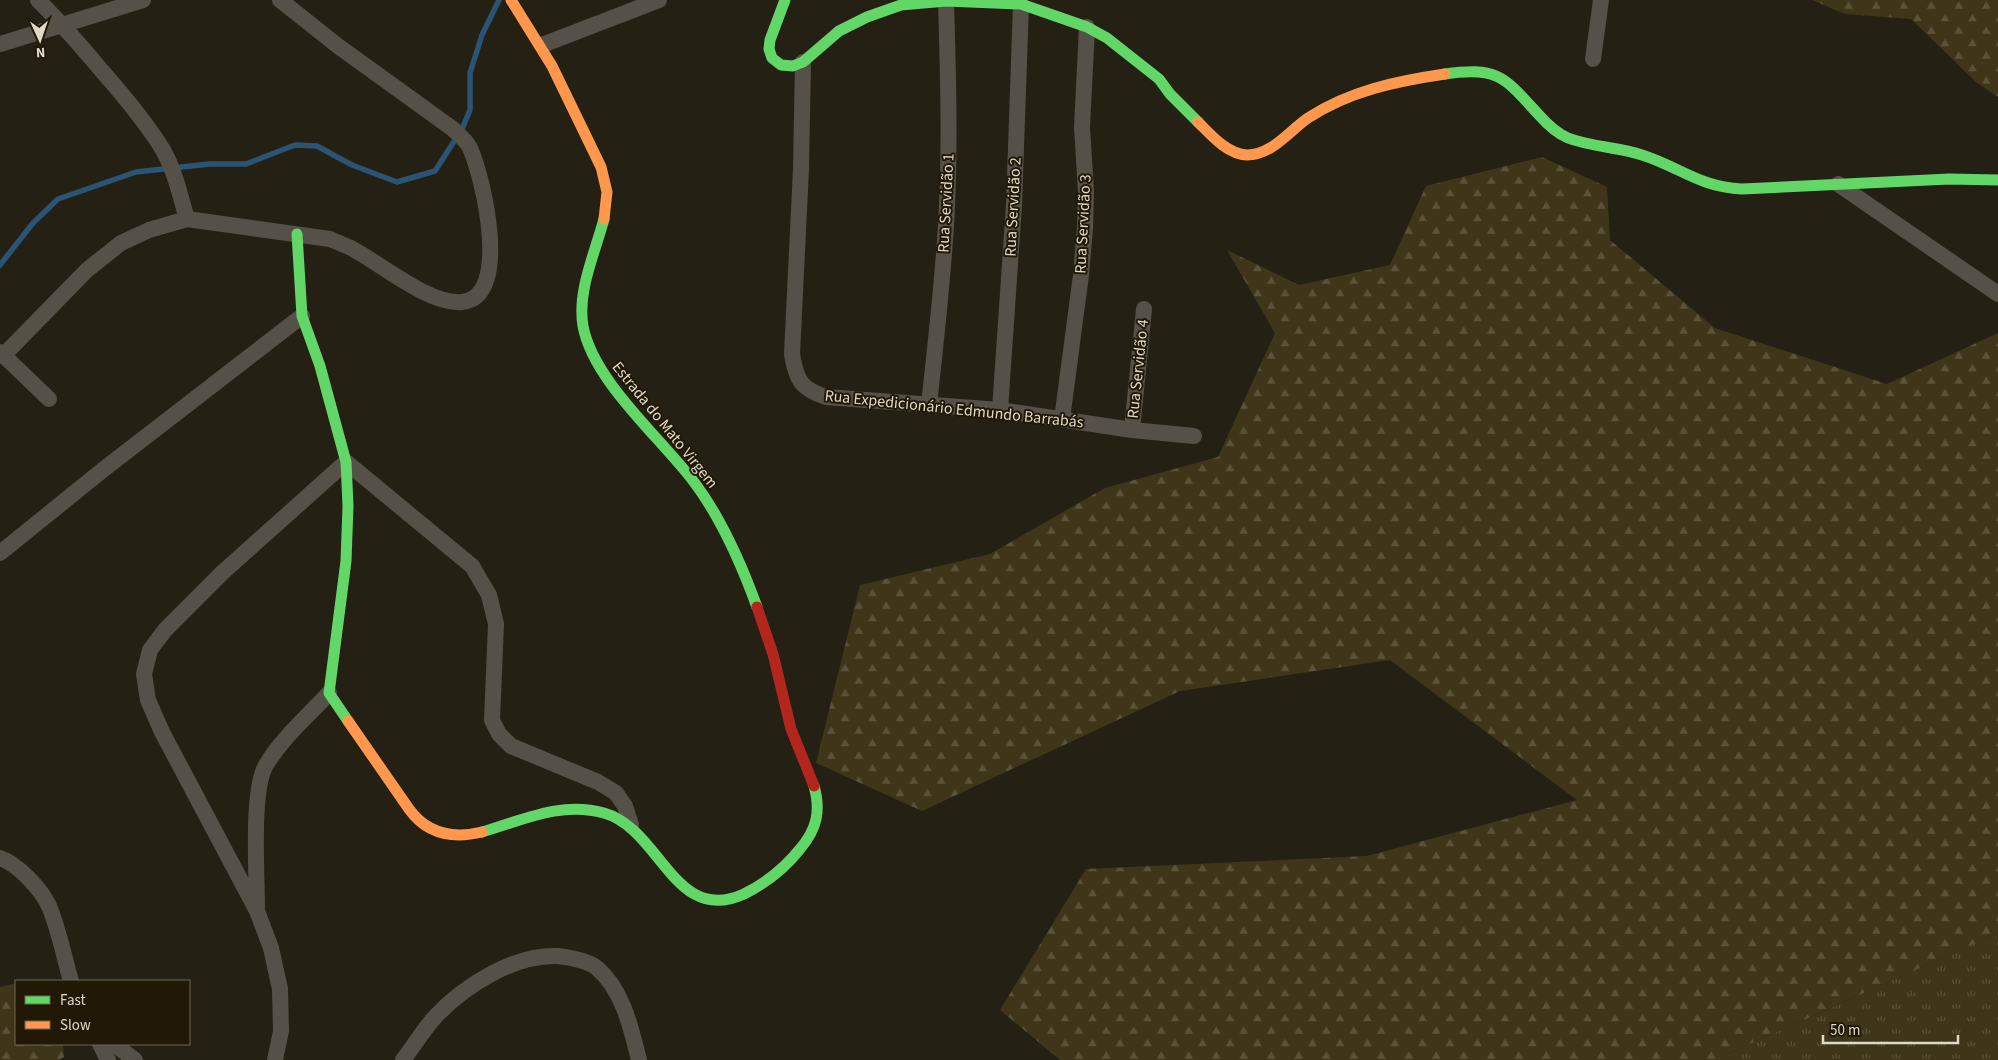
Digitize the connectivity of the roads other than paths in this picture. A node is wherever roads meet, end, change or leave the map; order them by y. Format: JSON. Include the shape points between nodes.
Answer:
{"nodes":[{"id":1,"x":38,"y":0,"type":"edge"},
{"id":2,"x":143,"y":0,"type":"edge"},
{"id":3,"x":280,"y":0,"type":"edge"},
{"id":4,"x":659,"y":0,"type":"edge"},
{"id":5,"x":785,"y":0,"type":"edge"},
{"id":6,"x":1601,"y":0,"type":"edge"},
{"id":7,"x":512,"y":1,"type":"edge"},
{"id":8,"x":946,"y":1,"type":"edge"},
{"id":9,"x":1022,"y":4,"type":"junction"},
{"id":10,"x":62,"y":24,"type":"junction"},
{"id":11,"x":1087,"y":27,"type":"junction"},
{"id":12,"x":0,"y":44,"type":"edge"},
{"id":13,"x":542,"y":46,"type":"junction"},
{"id":14,"x":1593,"y":59,"type":"dead end"},
{"id":15,"x":803,"y":62,"type":"junction"},
{"id":16,"x":1998,"y":180,"type":"edge"},
{"id":17,"x":1838,"y":184,"type":"junction"},
{"id":18,"x":187,"y":219,"type":"junction"},
{"id":19,"x":297,"y":234,"type":"junction"},
{"id":20,"x":1998,"y":294,"type":"edge"},
{"id":21,"x":1144,"y":309,"type":"dead end"},
{"id":22,"x":302,"y":316,"type":"junction"},
{"id":23,"x":2,"y":354,"type":"edge"},
{"id":24,"x":49,"y":399,"type":"dead end"},
{"id":25,"x":930,"y":405,"type":"junction"},
{"id":26,"x":1000,"y":410,"type":"junction"},
{"id":27,"x":1062,"y":419,"type":"junction"},
{"id":28,"x":1132,"y":430,"type":"junction"},
{"id":29,"x":1194,"y":436,"type":"dead end"},
{"id":30,"x":346,"y":462,"type":"junction"},
{"id":31,"x":0,"y":554,"type":"edge"},
{"id":32,"x":329,"y":693,"type":"junction"},
{"id":33,"x":632,"y":825,"type":"junction"},
{"id":34,"x":0,"y":858,"type":"edge"},
{"id":35,"x":258,"y":911,"type":"junction"},
{"id":36,"x":72,"y":980,"type":"edge"},
{"id":37,"x":100,"y":1045,"type":"edge"},
{"id":38,"x":115,"y":1045,"type":"edge"},
{"id":39,"x":108,"y":1060,"type":"edge"},
{"id":40,"x":135,"y":1060,"type":"edge"},
{"id":41,"x":276,"y":1060,"type":"edge"},
{"id":42,"x":403,"y":1060,"type":"edge"},
{"id":43,"x":639,"y":1060,"type":"edge"}],
"edges":[{"from":1,"to":10,"type":"street"},
{"from":2,"to":10,"type":"street"},
{"from":3,"to":19,"type":"street","via":[[466,141],[484,204],[491,250],[490,267],[486,284],[478,296],[463,302],[446,301],[427,294],[351,248]]},
{"from":4,"to":13,"type":"street"},
{"from":5,"to":15,"type":"street","via":[[769,49],[772,58],[781,65],[793,66]]},
{"from":6,"to":14,"type":"street"},
{"from":7,"to":13,"type":"street","name":"Estrada do Mato Virgem"},
{"from":8,"to":9,"type":"street"},
{"from":8,"to":15,"type":"street","via":[[901,5],[867,17],[839,31]]},
{"from":8,"to":25,"type":"street","name":"Rua Servidão 1","via":[[947,208]]},
{"from":9,"to":11,"type":"street"},
{"from":9,"to":26,"type":"street","name":"Rua Servidão 2","via":[[1014,205]]},
{"from":10,"to":12,"type":"street"},
{"from":10,"to":18,"type":"street","via":[[120,92],[163,151],[177,181]]},
{"from":11,"to":17,"type":"street","via":[[1107,38],[1159,79],[1217,141],[1246,155],[1262,153],[1308,118],[1351,95],[1409,79],[1473,71],[1496,75],[1508,82],[1550,126],[1569,138],[1643,155],[1702,182],[1742,189]]},
{"from":11,"to":27,"type":"street","name":"Rua Servidão 3","via":[[1082,127],[1085,228]]},
{"from":13,"to":33,"type":"street","name":"Estrada do Mato Virgem","via":[[576,112],[605,176],[607,189],[607,204],[585,284],[582,314],[585,340],[599,370],[680,464],[712,510],[747,580],[773,654],[790,727],[817,793],[819,811],[816,828],[801,851],[756,888],[724,900],[702,898],[678,884]]},
{"from":15,"to":25,"type":"street","name":"Rua Expedicionário Edmundo Barrabás","via":[[792,354],[795,371],[802,384],[826,397]]},
{"from":16,"to":17,"type":"street"},
{"from":17,"to":20,"type":"street"},
{"from":18,"to":19,"type":"street"},
{"from":18,"to":23,"type":"street","via":[[149,230],[115,249],[87,270]]},
{"from":19,"to":22,"type":"street"},
{"from":21,"to":28,"type":"street","name":"Rua Servidão 4"},
{"from":22,"to":30,"type":"street","via":[[320,366]]},
{"from":22,"to":31,"type":"street"},
{"from":23,"to":24,"type":"street"},
{"from":25,"to":26,"type":"street","name":"Rua Expedicionário Edmundo Barrabás"},
{"from":26,"to":27,"type":"street","name":"Rua Expedicionário Edmundo Barrabás"},
{"from":27,"to":28,"type":"street","name":"Rua Expedicionário Edmundo Barrabás"},
{"from":28,"to":29,"type":"street","name":"Rua Expedicionário Edmundo Barrabás"},
{"from":30,"to":32,"type":"street","via":[[346,561]]},
{"from":30,"to":33,"type":"street","via":[[472,566],[489,595],[496,624],[492,720],[499,734],[511,746],[598,782],[616,793]]},
{"from":30,"to":35,"type":"street","via":[[222,573],[165,630],[150,650],[144,674],[148,700],[162,732]]},
{"from":32,"to":33,"type":"street","via":[[416,819],[439,833],[461,835],[483,831],[547,810],[581,809],[610,813]]},
{"from":32,"to":35,"type":"street","via":[[278,748],[259,781]]},
{"from":34,"to":36,"type":"street","via":[[31,880],[49,906]]},
{"from":35,"to":41,"type":"street","via":[[280,989],[281,1031]]},
{"from":37,"to":39,"type":"street"},
{"from":38,"to":40,"type":"street"},
{"from":42,"to":43,"type":"street","via":[[435,1017],[468,989],[508,966],[542,956],[569,957],[596,967],[615,989],[630,1024]]}]}
